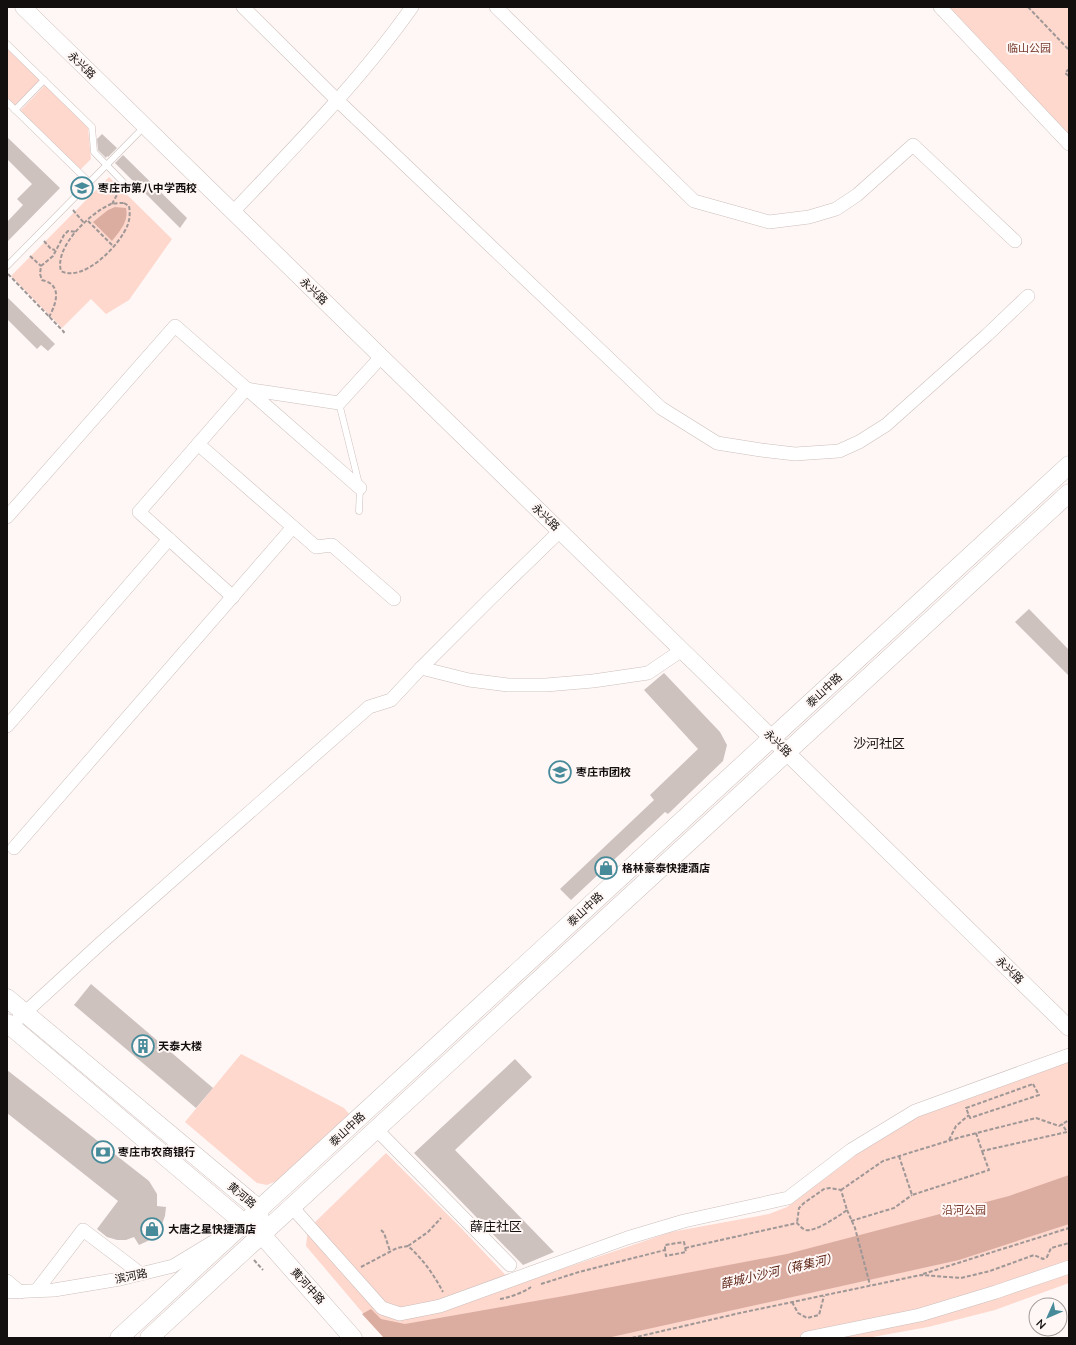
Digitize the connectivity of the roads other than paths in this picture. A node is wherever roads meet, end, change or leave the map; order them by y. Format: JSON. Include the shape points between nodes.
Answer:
{"nodes":[{"id":1,"x":23,"y":7,"type":"edge"},
{"id":2,"x":243,"y":7,"type":"edge"},
{"id":3,"x":412,"y":7,"type":"edge"},
{"id":4,"x":496,"y":7,"type":"edge"},
{"id":5,"x":940,"y":7,"type":"edge"},
{"id":6,"x":7,"y":44,"type":"edge"},
{"id":7,"x":44,"y":80,"type":"junction"},
{"id":8,"x":337,"y":100,"type":"junction"},
{"id":9,"x":7,"y":102,"type":"edge"},
{"id":10,"x":15,"y":110,"type":"junction"},
{"id":11,"x":145,"y":126,"type":"junction"},
{"id":12,"x":1069,"y":144,"type":"edge"},
{"id":13,"x":106,"y":165,"type":"junction"},
{"id":14,"x":89,"y":182,"type":"junction"},
{"id":15,"x":123,"y":182,"type":"road end"},
{"id":16,"x":233,"y":212,"type":"junction"},
{"id":17,"x":1015,"y":241,"type":"dead end"},
{"id":18,"x":7,"y":266,"type":"edge"},
{"id":19,"x":1028,"y":296,"type":"dead end"},
{"id":20,"x":381,"y":357,"type":"junction"},
{"id":21,"x":246,"y":389,"type":"junction"},
{"id":22,"x":339,"y":404,"type":"junction"},
{"id":23,"x":198,"y":444,"type":"junction"},
{"id":24,"x":1069,"y":465,"type":"edge"},
{"id":25,"x":360,"y":488,"type":"junction"},
{"id":26,"x":1069,"y":493,"type":"edge"},
{"id":27,"x":359,"y":511,"type":"dead end"},
{"id":28,"x":7,"y":517,"type":"edge"},
{"id":29,"x":294,"y":527,"type":"junction"},
{"id":30,"x":560,"y":531,"type":"junction"},
{"id":31,"x":169,"y":539,"type":"junction"},
{"id":32,"x":233,"y":597,"type":"junction"},
{"id":33,"x":394,"y":599,"type":"dead end"},
{"id":34,"x":682,"y":650,"type":"junction"},
{"id":35,"x":421,"y":668,"type":"junction"},
{"id":36,"x":7,"y":726,"type":"edge"},
{"id":37,"x":772,"y":738,"type":"junction"},
{"id":38,"x":787,"y":752,"type":"junction"},
{"id":39,"x":14,"y":848,"type":"dead end"},
{"id":40,"x":7,"y":998,"type":"edge"},
{"id":41,"x":24,"y":1013,"type":"junction"},
{"id":42,"x":9,"y":1024,"type":"edge"},
{"id":43,"x":1069,"y":1028,"type":"edge"},
{"id":44,"x":1069,"y":1055,"type":"edge"},
{"id":45,"x":376,"y":1129,"type":"junction"},
{"id":46,"x":292,"y":1207,"type":"junction"},
{"id":47,"x":259,"y":1209,"type":"junction"},
{"id":48,"x":244,"y":1223,"type":"junction"},
{"id":49,"x":262,"y":1234,"type":"junction"},
{"id":50,"x":510,"y":1265,"type":"dead end"},
{"id":51,"x":1069,"y":1267,"type":"edge"},
{"id":52,"x":141,"y":1274,"type":"junction"},
{"id":53,"x":7,"y":1281,"type":"edge"},
{"id":54,"x":37,"y":1290,"type":"junction"},
{"id":55,"x":14,"y":1292,"type":"edge"},
{"id":56,"x":154,"y":1333,"type":"edge"},
{"id":57,"x":119,"y":1338,"type":"edge"},
{"id":58,"x":353,"y":1338,"type":"edge"},
{"id":59,"x":807,"y":1338,"type":"edge"}],
"edges":[{"from":1,"to":11,"type":"street","name":"永兴路"},
{"from":2,"to":8,"type":"street"},
{"from":3,"to":8,"type":"street"},
{"from":4,"to":17,"type":"street","via":[[694,201],[769,222],[809,217],[836,209],[857,195],[913,145]]},
{"from":5,"to":12,"type":"street"},
{"from":6,"to":7,"type":"lane"},
{"from":7,"to":10,"type":"lane"},
{"from":7,"to":13,"type":"lane","via":[[92,127],[94,152]]},
{"from":8,"to":16,"type":"street"},
{"from":8,"to":19,"type":"street","via":[[661,408],[717,442],[795,454],[839,451],[859,442],[886,425]]},
{"from":9,"to":10,"type":"lane"},
{"from":10,"to":14,"type":"lane"},
{"from":11,"to":13,"type":"lane"},
{"from":11,"to":16,"type":"street","name":"永兴路"},
{"from":13,"to":14,"type":"lane"},
{"from":13,"to":15,"type":"lane"},
{"from":14,"to":18,"type":"lane"},
{"from":16,"to":20,"type":"street","name":"永兴路"},
{"from":20,"to":22,"type":"street"},
{"from":20,"to":30,"type":"street","name":"永兴路"},
{"from":21,"to":22,"type":"street"},
{"from":21,"to":23,"type":"street"},
{"from":21,"to":25,"type":"street"},
{"from":21,"to":28,"type":"street","via":[[175,326]]},
{"from":22,"to":25,"type":"lane"},
{"from":23,"to":29,"type":"street"},
{"from":23,"to":31,"type":"street","via":[[139,512]]},
{"from":24,"to":37,"type":"main road","name":"泰山中路"},
{"from":25,"to":27,"type":"lane"},
{"from":26,"to":38,"type":"main road","name":"泰山中路"},
{"from":29,"to":32,"type":"street"},
{"from":29,"to":33,"type":"street","via":[[316,547],[332,545]]},
{"from":30,"to":34,"type":"street","name":"永兴路"},
{"from":30,"to":35,"type":"street"},
{"from":31,"to":32,"type":"street"},
{"from":31,"to":36,"type":"street"},
{"from":32,"to":39,"type":"street"},
{"from":34,"to":35,"type":"street","via":[[648,673],[546,685],[508,685]]},
{"from":34,"to":37,"type":"street","name":"永兴路"},
{"from":35,"to":41,"type":"street","via":[[391,700],[369,707]]},
{"from":37,"to":38,"type":"street","name":"永兴路"},
{"from":37,"to":47,"type":"main road","name":"泰山中路"},
{"from":38,"to":43,"type":"street","name":"永兴路"},
{"from":38,"to":45,"type":"main road","name":"泰山中路"},
{"from":40,"to":41,"type":"main road","name":"黄河路"},
{"from":41,"to":42,"type":"street"},
{"from":41,"to":47,"type":"main road","name":"黄河路"},
{"from":42,"to":48,"type":"main road","name":"黄河路"},
{"from":44,"to":46,"type":"street","via":[[915,1111],[851,1150],[788,1198],[627,1238],[448,1304],[400,1314],[382,1308]]},
{"from":45,"to":46,"type":"main road","name":"泰山中路"},
{"from":45,"to":50,"type":"street"},
{"from":46,"to":49,"type":"main road","name":"泰山中路"},
{"from":47,"to":48,"type":"main road","name":"泰山中路"},
{"from":47,"to":49,"type":"main road","name":"黄河路"},
{"from":48,"to":49,"type":"main road","name":"黄河路"},
{"from":48,"to":52,"type":"street","name":"滨河路","via":[[172,1266]]},
{"from":48,"to":57,"type":"main road","name":"泰山中路"},
{"from":49,"to":56,"type":"main road","name":"泰山中路"},
{"from":49,"to":58,"type":"main road","name":"黄河中路"},
{"from":51,"to":59,"type":"street","via":[[920,1315]]},
{"from":52,"to":54,"type":"street","name":"滨河路","via":[[54,1290]]},
{"from":52,"to":54,"type":"street","via":[[84,1230]]},
{"from":53,"to":55,"type":"street"},
{"from":54,"to":55,"type":"street","name":"滨河路"}]}
